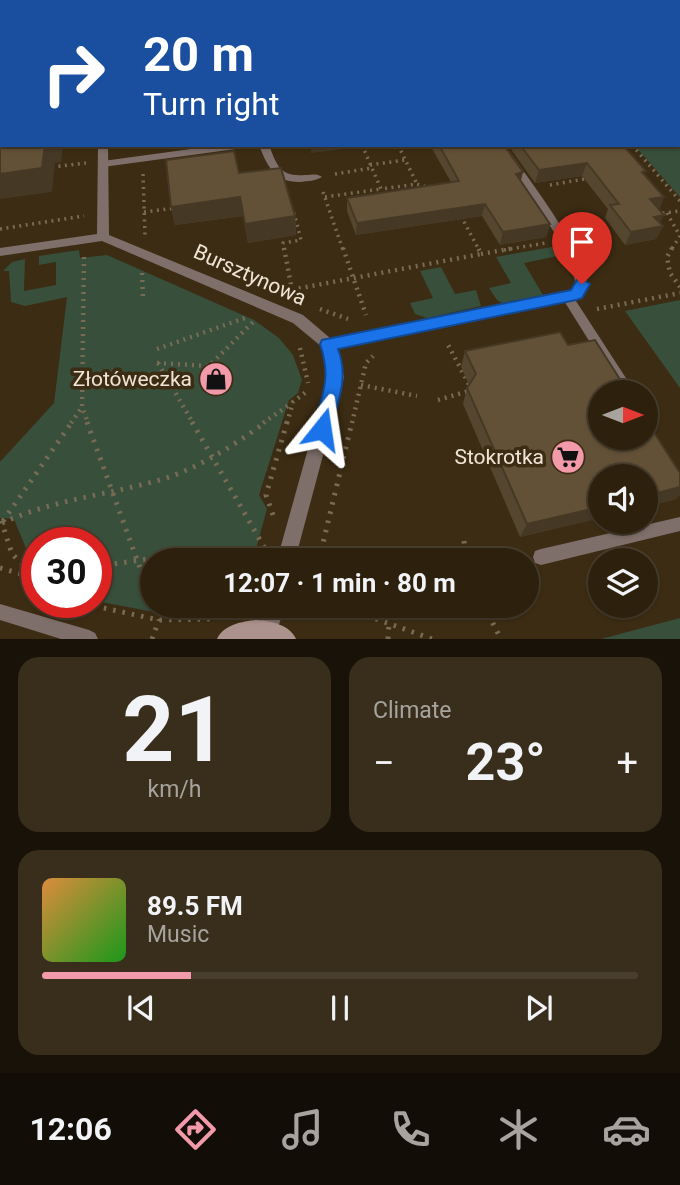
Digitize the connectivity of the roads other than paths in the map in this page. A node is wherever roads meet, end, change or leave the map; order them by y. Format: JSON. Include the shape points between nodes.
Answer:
{"nodes":[{"id":1,"x":103,"y":147,"type":"edge"},
{"id":2,"x":227,"y":147,"type":"edge"},
{"id":3,"x":265,"y":147,"type":"edge"},
{"id":4,"x":501,"y":147,"type":"edge"},
{"id":5,"x":103,"y":164,"type":"junction"},
{"id":6,"x":317,"y":177,"type":"road end"},
{"id":7,"x":103,"y":237,"type":"junction"},
{"id":8,"x":0,"y":252,"type":"edge"},
{"id":9,"x":572,"y":295,"type":"junction"},
{"id":10,"x":328,"y":344,"type":"junction"},
{"id":11,"x":621,"y":380,"type":"edge"},
{"id":12,"x":680,"y":524,"type":"edge"},
{"id":13,"x":289,"y":548,"type":"edge"},
{"id":14,"x":541,"y":557,"type":"dead end"},
{"id":15,"x":0,"y":611,"type":"edge"},
{"id":16,"x":277,"y":634,"type":"edge"},
{"id":17,"x":89,"y":639,"type":"edge"},
{"id":18,"x":227,"y":639,"type":"edge"}],
"edges":[{"from":1,"to":5,"type":"street"},
{"from":2,"to":5,"type":"lane"},
{"from":3,"to":6,"type":"lane","via":[[273,170],[283,178]]},
{"from":4,"to":9,"type":"lane","via":[[575,260],[582,284]]},
{"from":5,"to":7,"type":"street"},
{"from":7,"to":8,"type":"street"},
{"from":7,"to":10,"type":"street","name":"Bursztynowa","via":[[299,319]]},
{"from":9,"to":10,"type":"street"},
{"from":9,"to":11,"type":"lane"},
{"from":10,"to":13,"type":"street","via":[[336,377]]},
{"from":12,"to":14,"type":"lane"},
{"from":15,"to":17,"type":"lane"},
{"from":16,"to":18,"type":"street","via":[[245,631]]}]}
